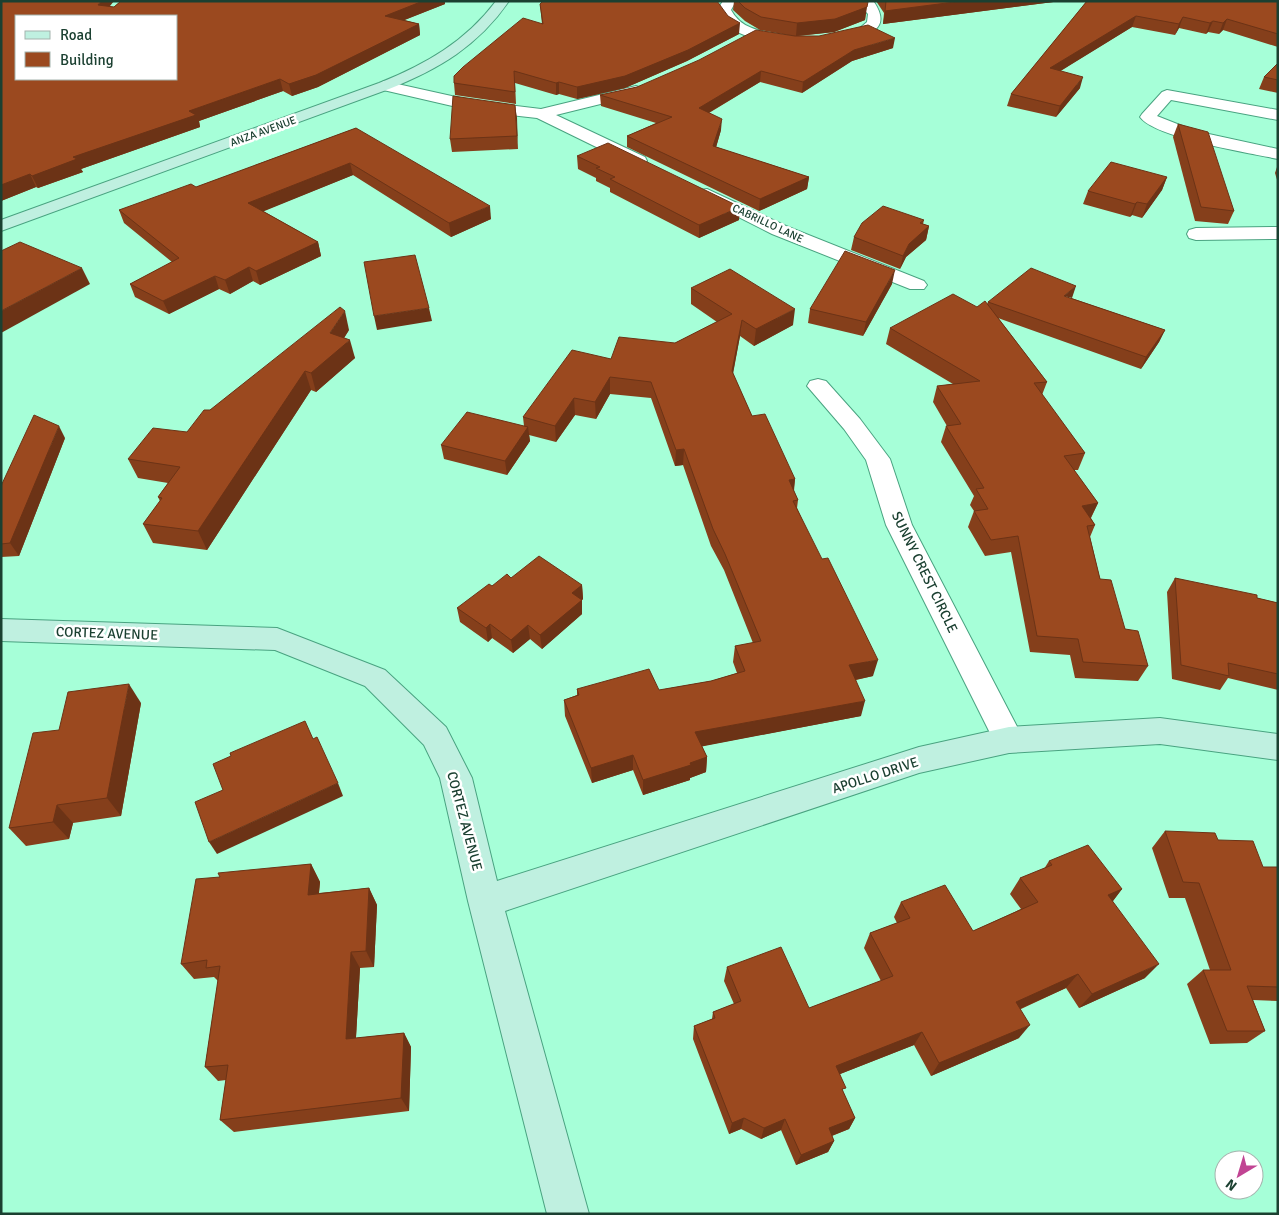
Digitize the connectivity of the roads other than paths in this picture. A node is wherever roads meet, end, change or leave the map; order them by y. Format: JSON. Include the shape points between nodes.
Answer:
{"nodes":[{"id":1,"x":503,"y":1,"type":"edge"},
{"id":2,"x":730,"y":1,"type":"edge"},
{"id":3,"x":862,"y":1,"type":"edge"},
{"id":4,"x":754,"y":34,"type":"junction"},
{"id":5,"x":826,"y":40,"type":"edge"},
{"id":6,"x":801,"y":41,"type":"edge"},
{"id":7,"x":736,"y":43,"type":"edge"},
{"id":8,"x":384,"y":86,"type":"junction"},
{"id":9,"x":649,"y":86,"type":"edge"},
{"id":10,"x":542,"y":114,"type":"junction"},
{"id":11,"x":1278,"y":115,"type":"edge"},
{"id":12,"x":1278,"y":154,"type":"edge"},
{"id":13,"x":652,"y":167,"type":"edge"},
{"id":14,"x":694,"y":187,"type":"edge"},
{"id":15,"x":1,"y":226,"type":"edge"},
{"id":16,"x":1278,"y":233,"type":"edge"},
{"id":17,"x":1196,"y":234,"type":"dead end"},
{"id":18,"x":918,"y":285,"type":"dead end"},
{"id":19,"x":818,"y":386,"type":"dead end"},
{"id":20,"x":1,"y":630,"type":"edge"},
{"id":21,"x":1009,"y":740,"type":"junction"},
{"id":22,"x":1278,"y":747,"type":"edge"},
{"id":23,"x":485,"y":901,"type":"junction"},
{"id":24,"x":568,"y":1214,"type":"edge"}],
"edges":[{"from":1,"to":8,"type":"street","name":"ANZA AVENUE","via":[[470,41],[446,58]]},
{"from":2,"to":4,"type":"street","via":[[724,10],[728,19]]},
{"from":3,"to":5,"type":"street","via":[[875,14],[874,22],[848,37]]},
{"from":4,"to":6,"type":"street"},
{"from":4,"to":7,"type":"street"},
{"from":8,"to":10,"type":"street","via":[[474,106]]},
{"from":8,"to":15,"type":"street","name":"ANZA AVENUE"},
{"from":9,"to":10,"type":"street","via":[[622,96]]},
{"from":10,"to":13,"type":"street"},
{"from":11,"to":12,"type":"street","via":[[1167,95],[1148,117],[1172,129]]},
{"from":14,"to":18,"type":"street","name":"CABRILLO LANE","via":[[779,230]]},
{"from":16,"to":17,"type":"street"},
{"from":19,"to":21,"type":"street","name":"SUNNY CREST CIRCLE","via":[[878,459],[899,525]]},
{"from":20,"to":23,"type":"street","name":"CORTEZ AVENUE","via":[[277,639],[375,678],[435,736],[456,778]]},
{"from":21,"to":22,"type":"street","name":"APOLLO DRIVE","via":[[1160,730]]},
{"from":21,"to":23,"type":"street","name":"APOLLO DRIVE","via":[[919,760]]},
{"from":23,"to":24,"type":"street","name":"CORTEZ AVENUE"}]}
